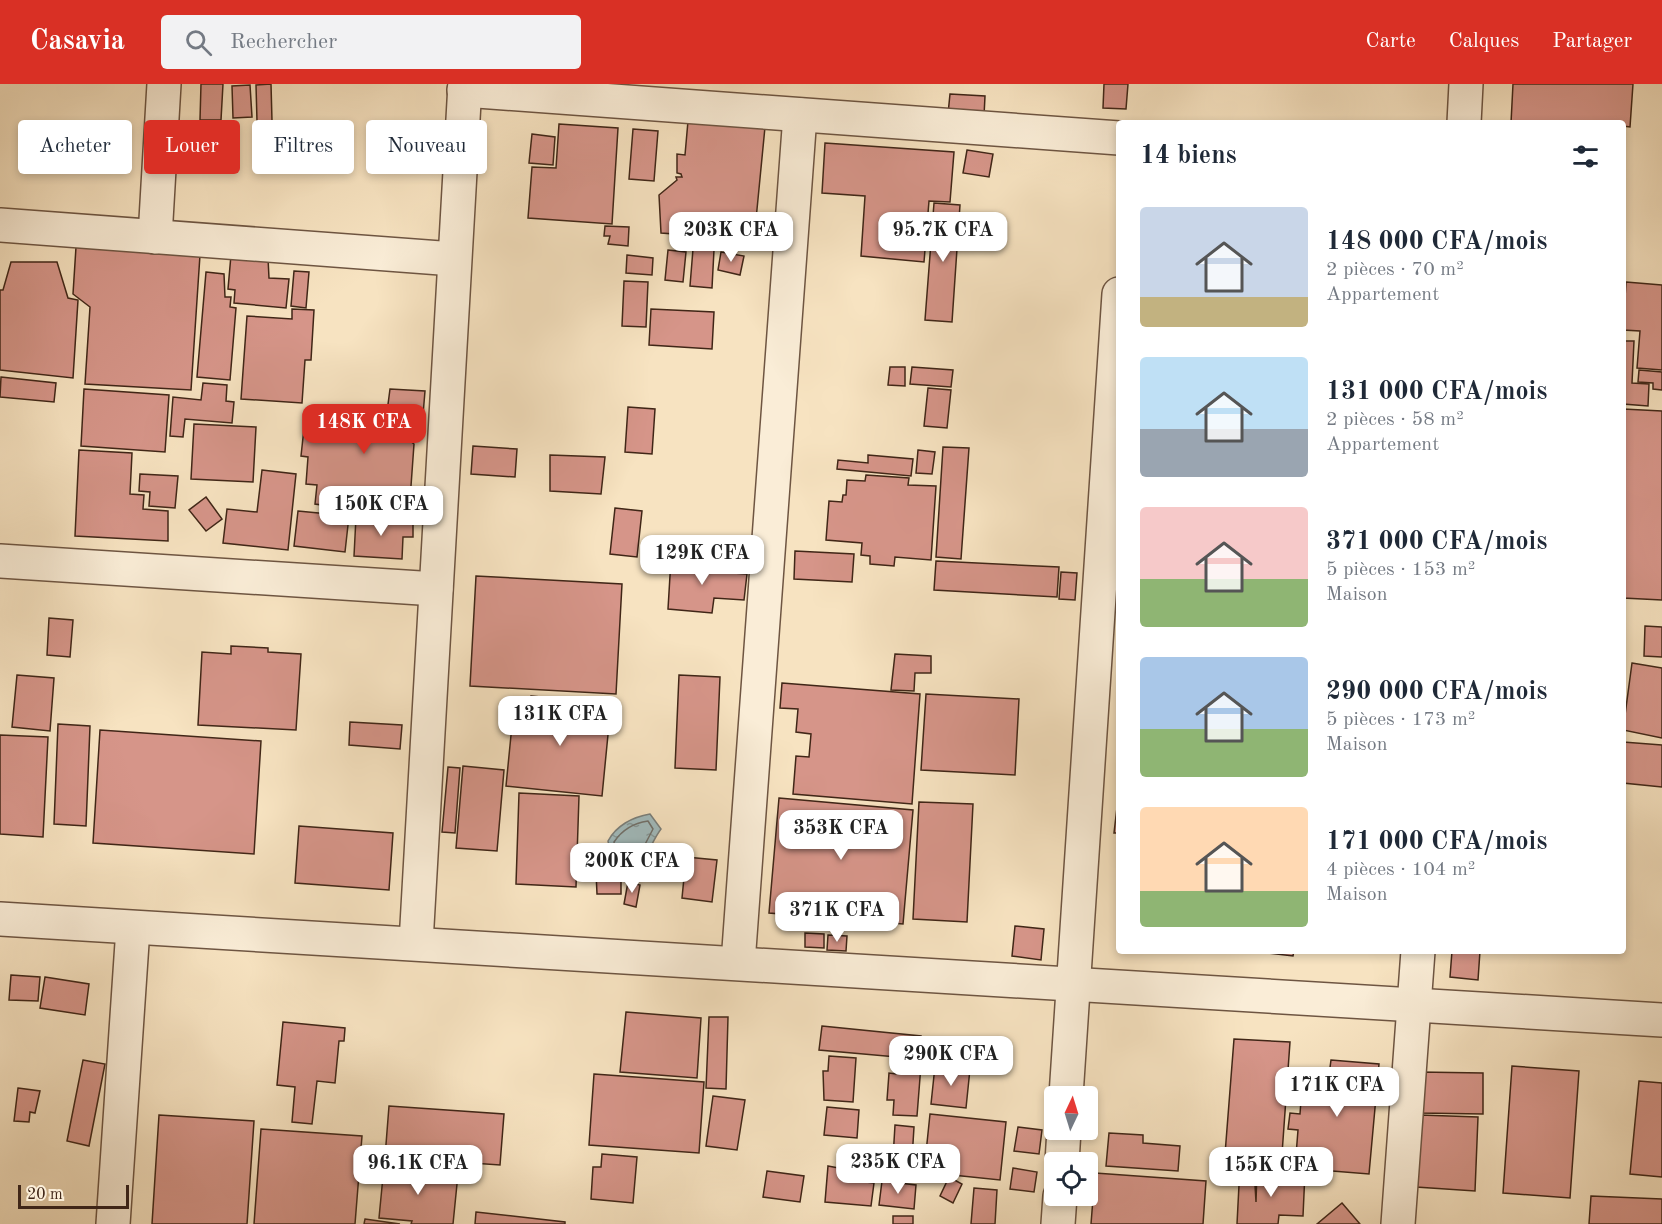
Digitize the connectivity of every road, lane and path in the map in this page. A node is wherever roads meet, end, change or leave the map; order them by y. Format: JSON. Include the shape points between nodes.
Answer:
{"nodes":[{"id":1,"x":164,"y":84,"type":"edge"},
{"id":2,"x":1466,"y":84,"type":"edge"},
{"id":3,"x":464,"y":87,"type":"edge"},
{"id":4,"x":800,"y":115,"type":"junction"},
{"id":5,"x":1464,"y":120,"type":"edge"},
{"id":6,"x":1116,"y":138,"type":"edge"},
{"id":7,"x":0,"y":225,"type":"edge"},
{"id":8,"x":155,"y":237,"type":"junction"},
{"id":9,"x":454,"y":259,"type":"junction"},
{"id":10,"x":1116,"y":340,"type":"edge"},
{"id":11,"x":0,"y":561,"type":"edge"},
{"id":12,"x":436,"y":589,"type":"junction"},
{"id":13,"x":0,"y":919,"type":"edge"},
{"id":14,"x":133,"y":928,"type":"junction"},
{"id":15,"x":416,"y":943,"type":"junction"},
{"id":16,"x":1418,"y":954,"type":"edge"},
{"id":17,"x":738,"y":963,"type":"junction"},
{"id":18,"x":1074,"y":983,"type":"junction"},
{"id":19,"x":1415,"y":1005,"type":"junction"},
{"id":20,"x":1662,"y":1020,"type":"edge"},
{"id":21,"x":1067,"y":1086,"type":"edge"},
{"id":22,"x":1059,"y":1206,"type":"edge"},
{"id":23,"x":113,"y":1224,"type":"edge"},
{"id":24,"x":1058,"y":1224,"type":"edge"},
{"id":25,"x":1398,"y":1224,"type":"edge"}],
"edges":[{"from":1,"to":8,"type":"street"},
{"from":2,"to":5,"type":"street"},
{"from":3,"to":4,"type":"street"},
{"from":3,"to":9,"type":"street"},
{"from":4,"to":6,"type":"street"},
{"from":4,"to":17,"type":"street"},
{"from":7,"to":8,"type":"street"},
{"from":8,"to":9,"type":"street"},
{"from":9,"to":12,"type":"street"},
{"from":10,"to":18,"type":"street"},
{"from":11,"to":12,"type":"street"},
{"from":12,"to":15,"type":"street"},
{"from":13,"to":14,"type":"street"},
{"from":14,"to":15,"type":"street"},
{"from":14,"to":23,"type":"street"},
{"from":15,"to":17,"type":"street"},
{"from":16,"to":19,"type":"street"},
{"from":17,"to":18,"type":"street"},
{"from":18,"to":19,"type":"street"},
{"from":18,"to":21,"type":"street"},
{"from":19,"to":20,"type":"street"},
{"from":19,"to":25,"type":"street"},
{"from":22,"to":24,"type":"street"}]}
